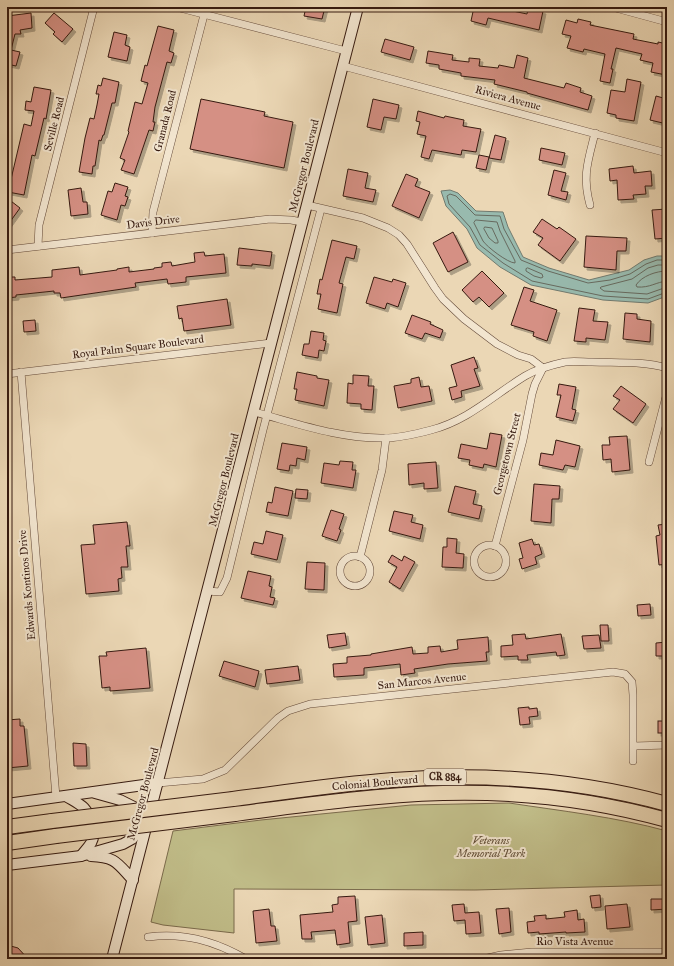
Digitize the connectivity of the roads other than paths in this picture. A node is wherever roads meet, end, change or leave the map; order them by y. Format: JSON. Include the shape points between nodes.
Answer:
{"nodes":[{"id":1,"x":94,"y":7,"type":"edge"},
{"id":2,"x":176,"y":7,"type":"edge"},
{"id":3,"x":358,"y":7,"type":"edge"},
{"id":4,"x":612,"y":7,"type":"edge"},
{"id":5,"x":204,"y":14,"type":"junction"},
{"id":6,"x":667,"y":22,"type":"edge"},
{"id":7,"x":346,"y":52,"type":"junction"},
{"id":8,"x":343,"y":66,"type":"junction"},
{"id":9,"x":595,"y":133,"type":"junction"},
{"id":10,"x":667,"y":153,"type":"edge"},
{"id":11,"x":307,"y":205,"type":"junction"},
{"id":12,"x":590,"y":205,"type":"dead end"},
{"id":13,"x":321,"y":209,"type":"junction"},
{"id":14,"x":302,"y":222,"type":"junction"},
{"id":15,"x":152,"y":233,"type":"junction"},
{"id":16,"x":38,"y":246,"type":"junction"},
{"id":17,"x":7,"y":250,"type":"edge"},
{"id":18,"x":271,"y":343,"type":"junction"},
{"id":19,"x":543,"y":368,"type":"junction"},
{"id":20,"x":667,"y":368,"type":"edge"},
{"id":21,"x":21,"y":372,"type":"junction"},
{"id":22,"x":7,"y":374,"type":"edge"},
{"id":23,"x":667,"y":393,"type":"edge"},
{"id":24,"x":254,"y":412,"type":"junction"},
{"id":25,"x":267,"y":416,"type":"junction"},
{"id":26,"x":386,"y":438,"type":"junction"},
{"id":27,"x":649,"y":462,"type":"dead end"},
{"id":28,"x":495,"y":546,"type":"junction"},
{"id":29,"x":360,"y":557,"type":"junction"},
{"id":30,"x":208,"y":591,"type":"junction"},
{"id":31,"x":667,"y":745,"type":"edge"},
{"id":32,"x":634,"y":746,"type":"junction"},
{"id":33,"x":633,"y":761,"type":"dead end"},
{"id":34,"x":158,"y":783,"type":"junction"},
{"id":35,"x":92,"y":792,"type":"junction"},
{"id":36,"x":61,"y":796,"type":"junction"},
{"id":37,"x":662,"y":802,"type":"edge"},
{"id":38,"x":7,"y":804,"type":"edge"},
{"id":39,"x":149,"y":818,"type":"junction"},
{"id":40,"x":661,"y":818,"type":"edge"},
{"id":41,"x":7,"y":827,"type":"edge"},
{"id":42,"x":7,"y":843,"type":"edge"},
{"id":43,"x":81,"y":856,"type":"junction"},
{"id":44,"x":7,"y":865,"type":"edge"},
{"id":45,"x":133,"y":880,"type":"junction"},
{"id":46,"x":148,"y":937,"type":"dead end"},
{"id":47,"x":667,"y":952,"type":"edge"},
{"id":48,"x":112,"y":959,"type":"edge"},
{"id":49,"x":246,"y":959,"type":"edge"},
{"id":50,"x":483,"y":959,"type":"edge"}],
"edges":[{"from":1,"to":16,"type":"street","name":"Seville Road","via":[[39,225]]},
{"from":2,"to":5,"type":"street"},
{"from":3,"to":7,"type":"main road","name":"McGregor Boulevard"},
{"from":4,"to":6,"type":"street"},
{"from":5,"to":7,"type":"street"},
{"from":5,"to":15,"type":"street","name":"Granada Road","via":[[153,212]]},
{"from":7,"to":8,"type":"main road","name":"McGregor Boulevard"},
{"from":8,"to":9,"type":"street","name":"Riviera Avenue"},
{"from":8,"to":11,"type":"main road","name":"McGregor Boulevard"},
{"from":9,"to":10,"type":"street","name":"Riviera Avenue"},
{"from":9,"to":12,"type":"street","via":[[585,179]]},
{"from":11,"to":13,"type":"street"},
{"from":11,"to":14,"type":"main road","name":"McGregor Boulevard"},
{"from":13,"to":19,"type":"street","via":[[376,223],[394,231],[408,244],[439,294],[464,319],[497,344]]},
{"from":13,"to":25,"type":"street"},
{"from":14,"to":15,"type":"street","name":"Davis Drive","via":[[270,219]]},
{"from":14,"to":18,"type":"main road","name":"McGregor Boulevard"},
{"from":15,"to":16,"type":"street","name":"Davis Drive"},
{"from":16,"to":17,"type":"street","name":"Davis Drive"},
{"from":18,"to":21,"type":"street","name":"Royal Palm Square Boulevard"},
{"from":18,"to":24,"type":"main road","name":"McGregor Boulevard"},
{"from":19,"to":20,"type":"street","via":[[566,362],[628,363]]},
{"from":19,"to":26,"type":"street","via":[[443,427]]},
{"from":19,"to":28,"type":"street","name":"Georgetown Street","via":[[532,394],[523,440]]},
{"from":21,"to":22,"type":"street","name":"Royal Palm Square Boulevard"},
{"from":21,"to":36,"type":"street","name":"Edwards Kontinos Drive"},
{"from":23,"to":27,"type":"street"},
{"from":24,"to":25,"type":"street"},
{"from":24,"to":30,"type":"main road","name":"McGregor Boulevard"},
{"from":25,"to":26,"type":"street","via":[[340,434]]},
{"from":25,"to":30,"type":"street","via":[[227,578],[220,592]]},
{"from":26,"to":29,"type":"street","via":[[382,470]]},
{"from":28,"to":28,"type":"street","via":[[483,547],[476,555],[476,566],[484,575],[494,576],[505,567],[506,556]]},
{"from":29,"to":29,"type":"street","via":[[349,558],[340,567],[342,579],[351,586],[361,585],[369,577],[369,565]]},
{"from":30,"to":34,"type":"main road","name":"McGregor Boulevard"},
{"from":31,"to":32,"type":"street"},
{"from":32,"to":33,"type":"street","name":"San Marcos Avenue"},
{"from":32,"to":34,"type":"street","name":"San Marcos Avenue","via":[[632,682],[625,674],[613,672],[310,704],[288,711],[278,718],[225,770],[203,779]]},
{"from":34,"to":35,"type":"main road"},
{"from":34,"to":39,"type":"main road","name":"McGregor Boulevard"},
{"from":35,"to":36,"type":"main road"},
{"from":35,"to":39,"type":"main road","via":[[120,800]]},
{"from":36,"to":38,"type":"main road"},
{"from":36,"to":43,"type":"main road","via":[[83,807],[90,816],[94,833],[91,843]]},
{"from":37,"to":41,"type":"highway","name":"Colonial Boulevard","number":"CR 884","bridge":true,"via":[[560,783],[482,777],[442,777],[393,780]]},
{"from":39,"to":43,"type":"main road","via":[[132,839]]},
{"from":39,"to":45,"type":"main road","name":"McGregor Boulevard"},
{"from":40,"to":42,"type":"highway","name":"Colonial Boulevard","number":"CR 884","bridge":true,"via":[[613,807],[557,799],[444,793],[372,798]]},
{"from":43,"to":44,"type":"main road"},
{"from":43,"to":45,"type":"main road","via":[[103,856],[114,860]]},
{"from":45,"to":48,"type":"main road","name":"McGregor Boulevard"},
{"from":46,"to":49,"type":"street","via":[[179,935],[199,938]]},
{"from":47,"to":50,"type":"street","name":"Rio Vista Avenue","via":[[532,952]]}]}
